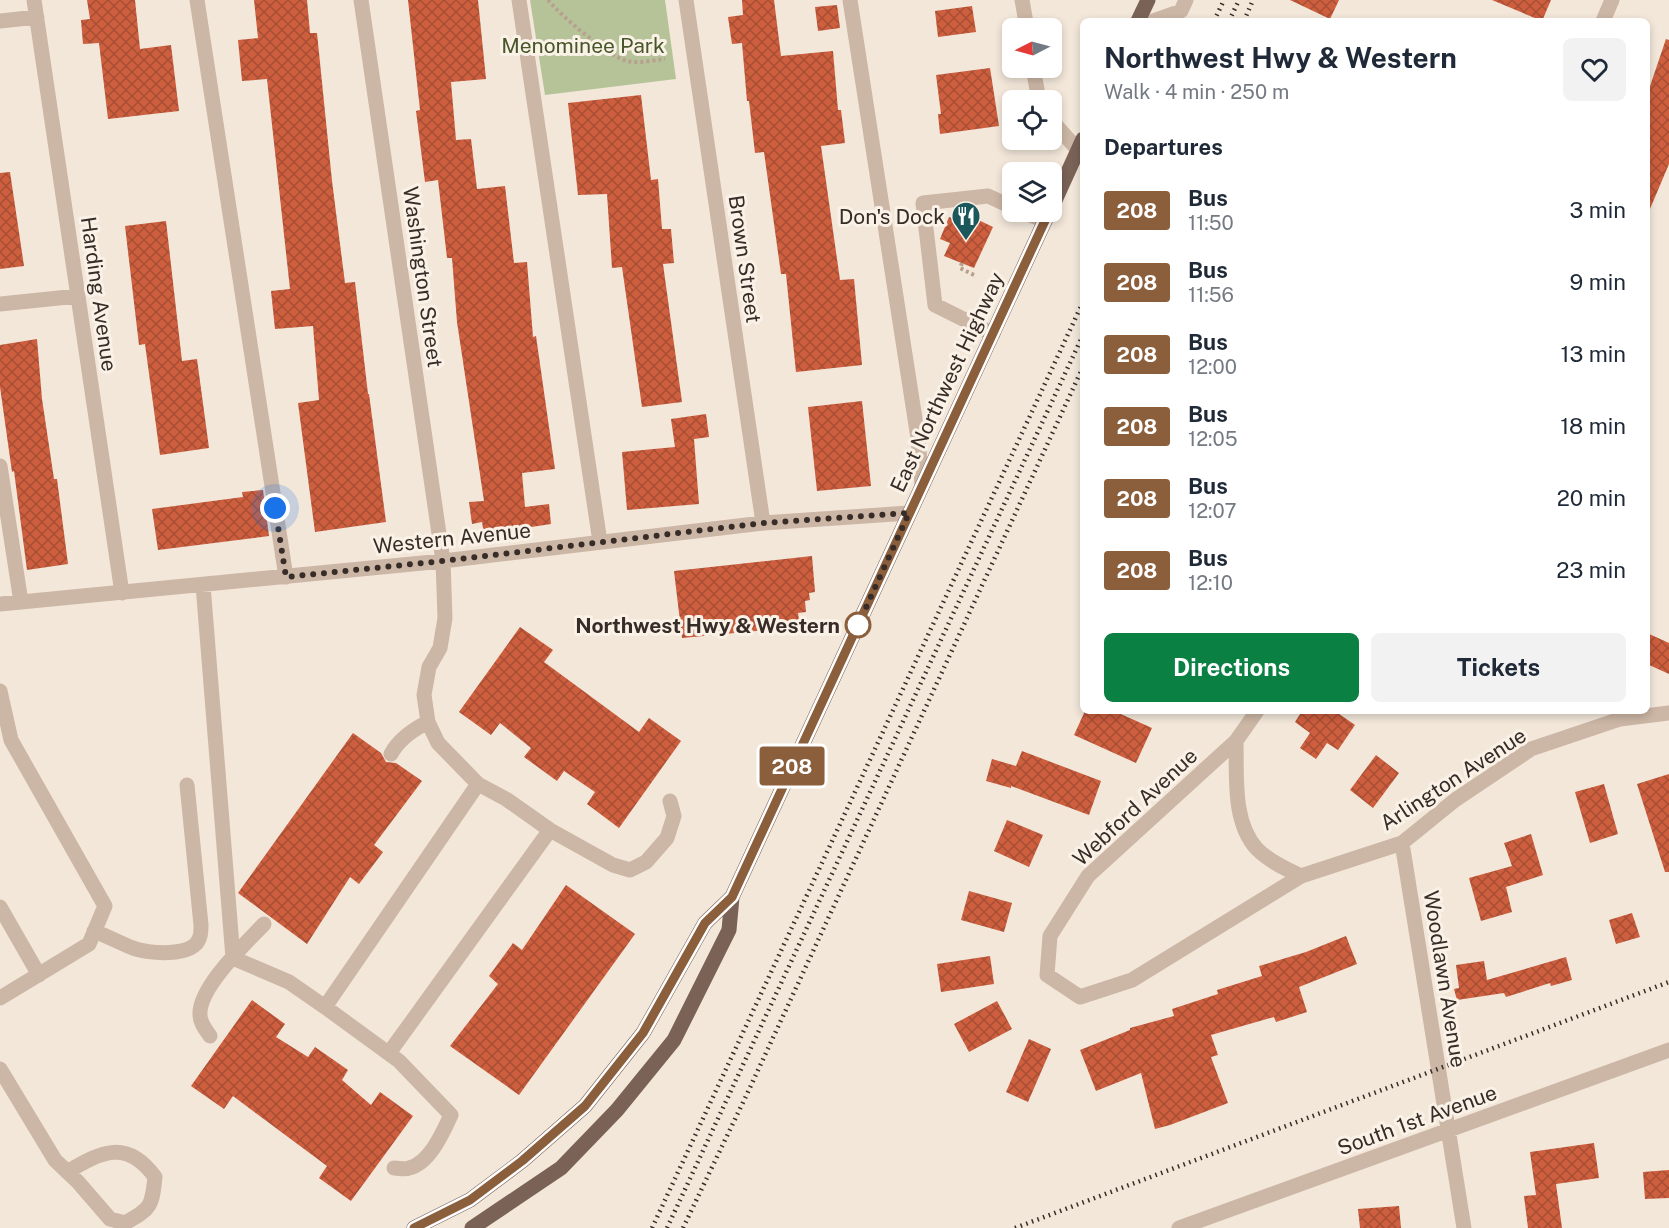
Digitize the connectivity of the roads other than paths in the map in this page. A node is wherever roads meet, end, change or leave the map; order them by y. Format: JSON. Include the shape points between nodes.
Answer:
{"nodes":[{"id":1,"x":34,"y":0,"type":"edge"},
{"id":2,"x":197,"y":0,"type":"edge"},
{"id":3,"x":361,"y":0,"type":"edge"},
{"id":4,"x":519,"y":0,"type":"edge"},
{"id":5,"x":687,"y":0,"type":"edge"},
{"id":6,"x":850,"y":0,"type":"edge"},
{"id":7,"x":1022,"y":0,"type":"edge"},
{"id":8,"x":1148,"y":0,"type":"edge"},
{"id":9,"x":1186,"y":0,"type":"edge"},
{"id":10,"x":1612,"y":0,"type":"edge"},
{"id":11,"x":37,"y":17,"type":"junction"},
{"id":12,"x":1025,"y":18,"type":"edge"},
{"id":13,"x":1139,"y":18,"type":"edge"},
{"id":14,"x":1161,"y":18,"type":"edge"},
{"id":15,"x":1604,"y":18,"type":"edge"},
{"id":16,"x":0,"y":21,"type":"edge"},
{"id":17,"x":1062,"y":130,"type":"edge"},
{"id":18,"x":1080,"y":145,"type":"edge"},
{"id":19,"x":1062,"y":184,"type":"edge"},
{"id":20,"x":1002,"y":202,"type":"edge"},
{"id":21,"x":1045,"y":222,"type":"edge"},
{"id":22,"x":78,"y":296,"type":"junction"},
{"id":23,"x":0,"y":304,"type":"edge"},
{"id":24,"x":993,"y":333,"type":"junction"},
{"id":25,"x":0,"y":466,"type":"edge"},
{"id":26,"x":922,"y":486,"type":"junction"},
{"id":27,"x":909,"y":513,"type":"junction"},
{"id":28,"x":763,"y":523,"type":"junction"},
{"id":29,"x":600,"y":542,"type":"junction"},
{"id":30,"x":443,"y":561,"type":"junction"},
{"id":31,"x":286,"y":577,"type":"junction"},
{"id":32,"x":203,"y":585,"type":"junction"},
{"id":33,"x":122,"y":593,"type":"junction"},
{"id":34,"x":21,"y":602,"type":"junction"},
{"id":35,"x":0,"y":604,"type":"edge"},
{"id":36,"x":0,"y":691,"type":"edge"},
{"id":37,"x":1255,"y":714,"type":"edge"},
{"id":38,"x":1669,"y":714,"type":"edge"},
{"id":39,"x":428,"y":722,"type":"junction"},
{"id":40,"x":1236,"y":741,"type":"junction"},
{"id":41,"x":391,"y":754,"type":"dead end"},
{"id":42,"x":478,"y":784,"type":"junction"},
{"id":43,"x":187,"y":785,"type":"dead end"},
{"id":44,"x":670,"y":801,"type":"dead end"},
{"id":45,"x":550,"y":830,"type":"junction"},
{"id":46,"x":1402,"y":843,"type":"junction"},
{"id":47,"x":1301,"y":876,"type":"junction"},
{"id":48,"x":732,"y":897,"type":"junction"},
{"id":49,"x":0,"y":907,"type":"edge"},
{"id":50,"x":264,"y":924,"type":"dead end"},
{"id":51,"x":94,"y":931,"type":"junction"},
{"id":52,"x":233,"y":958,"type":"junction"},
{"id":53,"x":39,"y":975,"type":"junction"},
{"id":54,"x":1047,"y":975,"type":"joint"},
{"id":55,"x":0,"y":998,"type":"edge"},
{"id":56,"x":325,"y":1007,"type":"junction"},
{"id":57,"x":210,"y":1036,"type":"dead end"},
{"id":58,"x":1669,"y":1050,"type":"edge"},
{"id":59,"x":389,"y":1053,"type":"junction"},
{"id":60,"x":0,"y":1069,"type":"edge"},
{"id":61,"x":1448,"y":1131,"type":"junction"},
{"id":62,"x":394,"y":1168,"type":"dead end"},
{"id":63,"x":67,"y":1172,"type":"junction"},
{"id":64,"x":117,"y":1225,"type":"edge"},
{"id":65,"x":414,"y":1228,"type":"edge"},
{"id":66,"x":472,"y":1228,"type":"edge"},
{"id":67,"x":1179,"y":1228,"type":"edge"},
{"id":68,"x":1464,"y":1228,"type":"edge"}],
"edges":[{"from":1,"to":11,"type":"street","name":"Harding Avenue"},
{"from":2,"to":31,"type":"street"},
{"from":3,"to":30,"type":"street","name":"Washington Street"},
{"from":4,"to":29,"type":"street"},
{"from":5,"to":28,"type":"street","name":"Brown Street"},
{"from":6,"to":26,"type":"street","via":[[918,438]]},
{"from":7,"to":12,"type":"street"},
{"from":8,"to":13,"type":"main road"},
{"from":9,"to":14,"type":"street","via":[[1181,11]]},
{"from":10,"to":15,"type":"street"},
{"from":11,"to":16,"type":"street"},
{"from":11,"to":22,"type":"street","name":"Harding Avenue"},
{"from":17,"to":18,"type":"street"},
{"from":18,"to":19,"type":"main road","name":"East Northwest Highway"},
{"from":20,"to":24,"type":"street","via":[[988,196],[923,203],[935,305]]},
{"from":21,"to":24,"type":"main road","name":"East Northwest Highway"},
{"from":22,"to":23,"type":"street"},
{"from":22,"to":33,"type":"street","name":"Harding Avenue"},
{"from":24,"to":26,"type":"main road","name":"East Northwest Highway"},
{"from":25,"to":34,"type":"street"},
{"from":26,"to":27,"type":"main road","name":"East Northwest Highway"},
{"from":27,"to":28,"type":"street","name":"Western Avenue"},
{"from":27,"to":48,"type":"main road","name":"East Northwest Highway"},
{"from":28,"to":29,"type":"street","name":"Western Avenue"},
{"from":29,"to":30,"type":"street","name":"Western Avenue"},
{"from":30,"to":31,"type":"street","name":"Western Avenue"},
{"from":30,"to":39,"type":"street","name":"Washington Street","via":[[445,618],[440,648],[429,667],[423,695]]},
{"from":31,"to":32,"type":"street","name":"Western Avenue"},
{"from":32,"to":33,"type":"street","name":"Western Avenue"},
{"from":32,"to":52,"type":"street"},
{"from":33,"to":34,"type":"street","name":"Western Avenue"},
{"from":34,"to":35,"type":"street","name":"Western Avenue"},
{"from":36,"to":51,"type":"street","via":[[11,740],[105,906]]},
{"from":37,"to":40,"type":"street","name":"Webford Avenue"},
{"from":38,"to":46,"type":"street","name":"Arlington Avenue","via":[[1620,719],[1532,748],[1455,800]]},
{"from":39,"to":41,"type":"street","via":[[412,730]]},
{"from":39,"to":42,"type":"street","via":[[438,743]]},
{"from":40,"to":47,"type":"street","via":[[1238,799],[1244,828],[1257,849]]},
{"from":40,"to":54,"type":"street","name":"Webford Avenue","via":[[1088,876],[1050,936]]},
{"from":42,"to":45,"type":"street"},
{"from":42,"to":56,"type":"street"},
{"from":43,"to":51,"type":"street","via":[[201,925],[199,940],[182,951],[153,953]]},
{"from":44,"to":45,"type":"street","via":[[674,816],[667,838],[646,862],[630,870],[613,865]]},
{"from":45,"to":59,"type":"street"},
{"from":46,"to":47,"type":"street","name":"Arlington Avenue"},
{"from":46,"to":61,"type":"street","name":"Woodlawn Avenue"},
{"from":47,"to":54,"type":"street","name":"Arlington Avenue","via":[[1132,980],[1080,997]]},
{"from":48,"to":65,"type":"main road","name":"East Northwest Highway","via":[[705,923],[643,1033],[585,1106],[470,1200]]},
{"from":48,"to":66,"type":"main road","name":"East Northwest Highway","via":[[729,930],[674,1040],[617,1110],[561,1168]]},
{"from":49,"to":53,"type":"street"},
{"from":50,"to":52,"type":"street"},
{"from":51,"to":53,"type":"street","via":[[89,944]]},
{"from":52,"to":56,"type":"street","via":[[289,982]]},
{"from":52,"to":57,"type":"street","via":[[209,987],[199,1014]]},
{"from":53,"to":55,"type":"street"},
{"from":56,"to":59,"type":"street"},
{"from":58,"to":61,"type":"street","name":"South 1st Avenue"},
{"from":59,"to":62,"type":"street","via":[[451,1115],[438,1143],[418,1164],[409,1169]]},
{"from":60,"to":63,"type":"street","via":[[55,1160]]},
{"from":61,"to":67,"type":"street","name":"South 1st Avenue"},
{"from":61,"to":68,"type":"street","name":"Woodlawn Avenue"},
{"from":63,"to":64,"type":"street"},
{"from":63,"to":64,"type":"street","via":[[104,1154],[132,1155],[144,1163],[155,1177],[153,1200],[143,1213]]}]}
